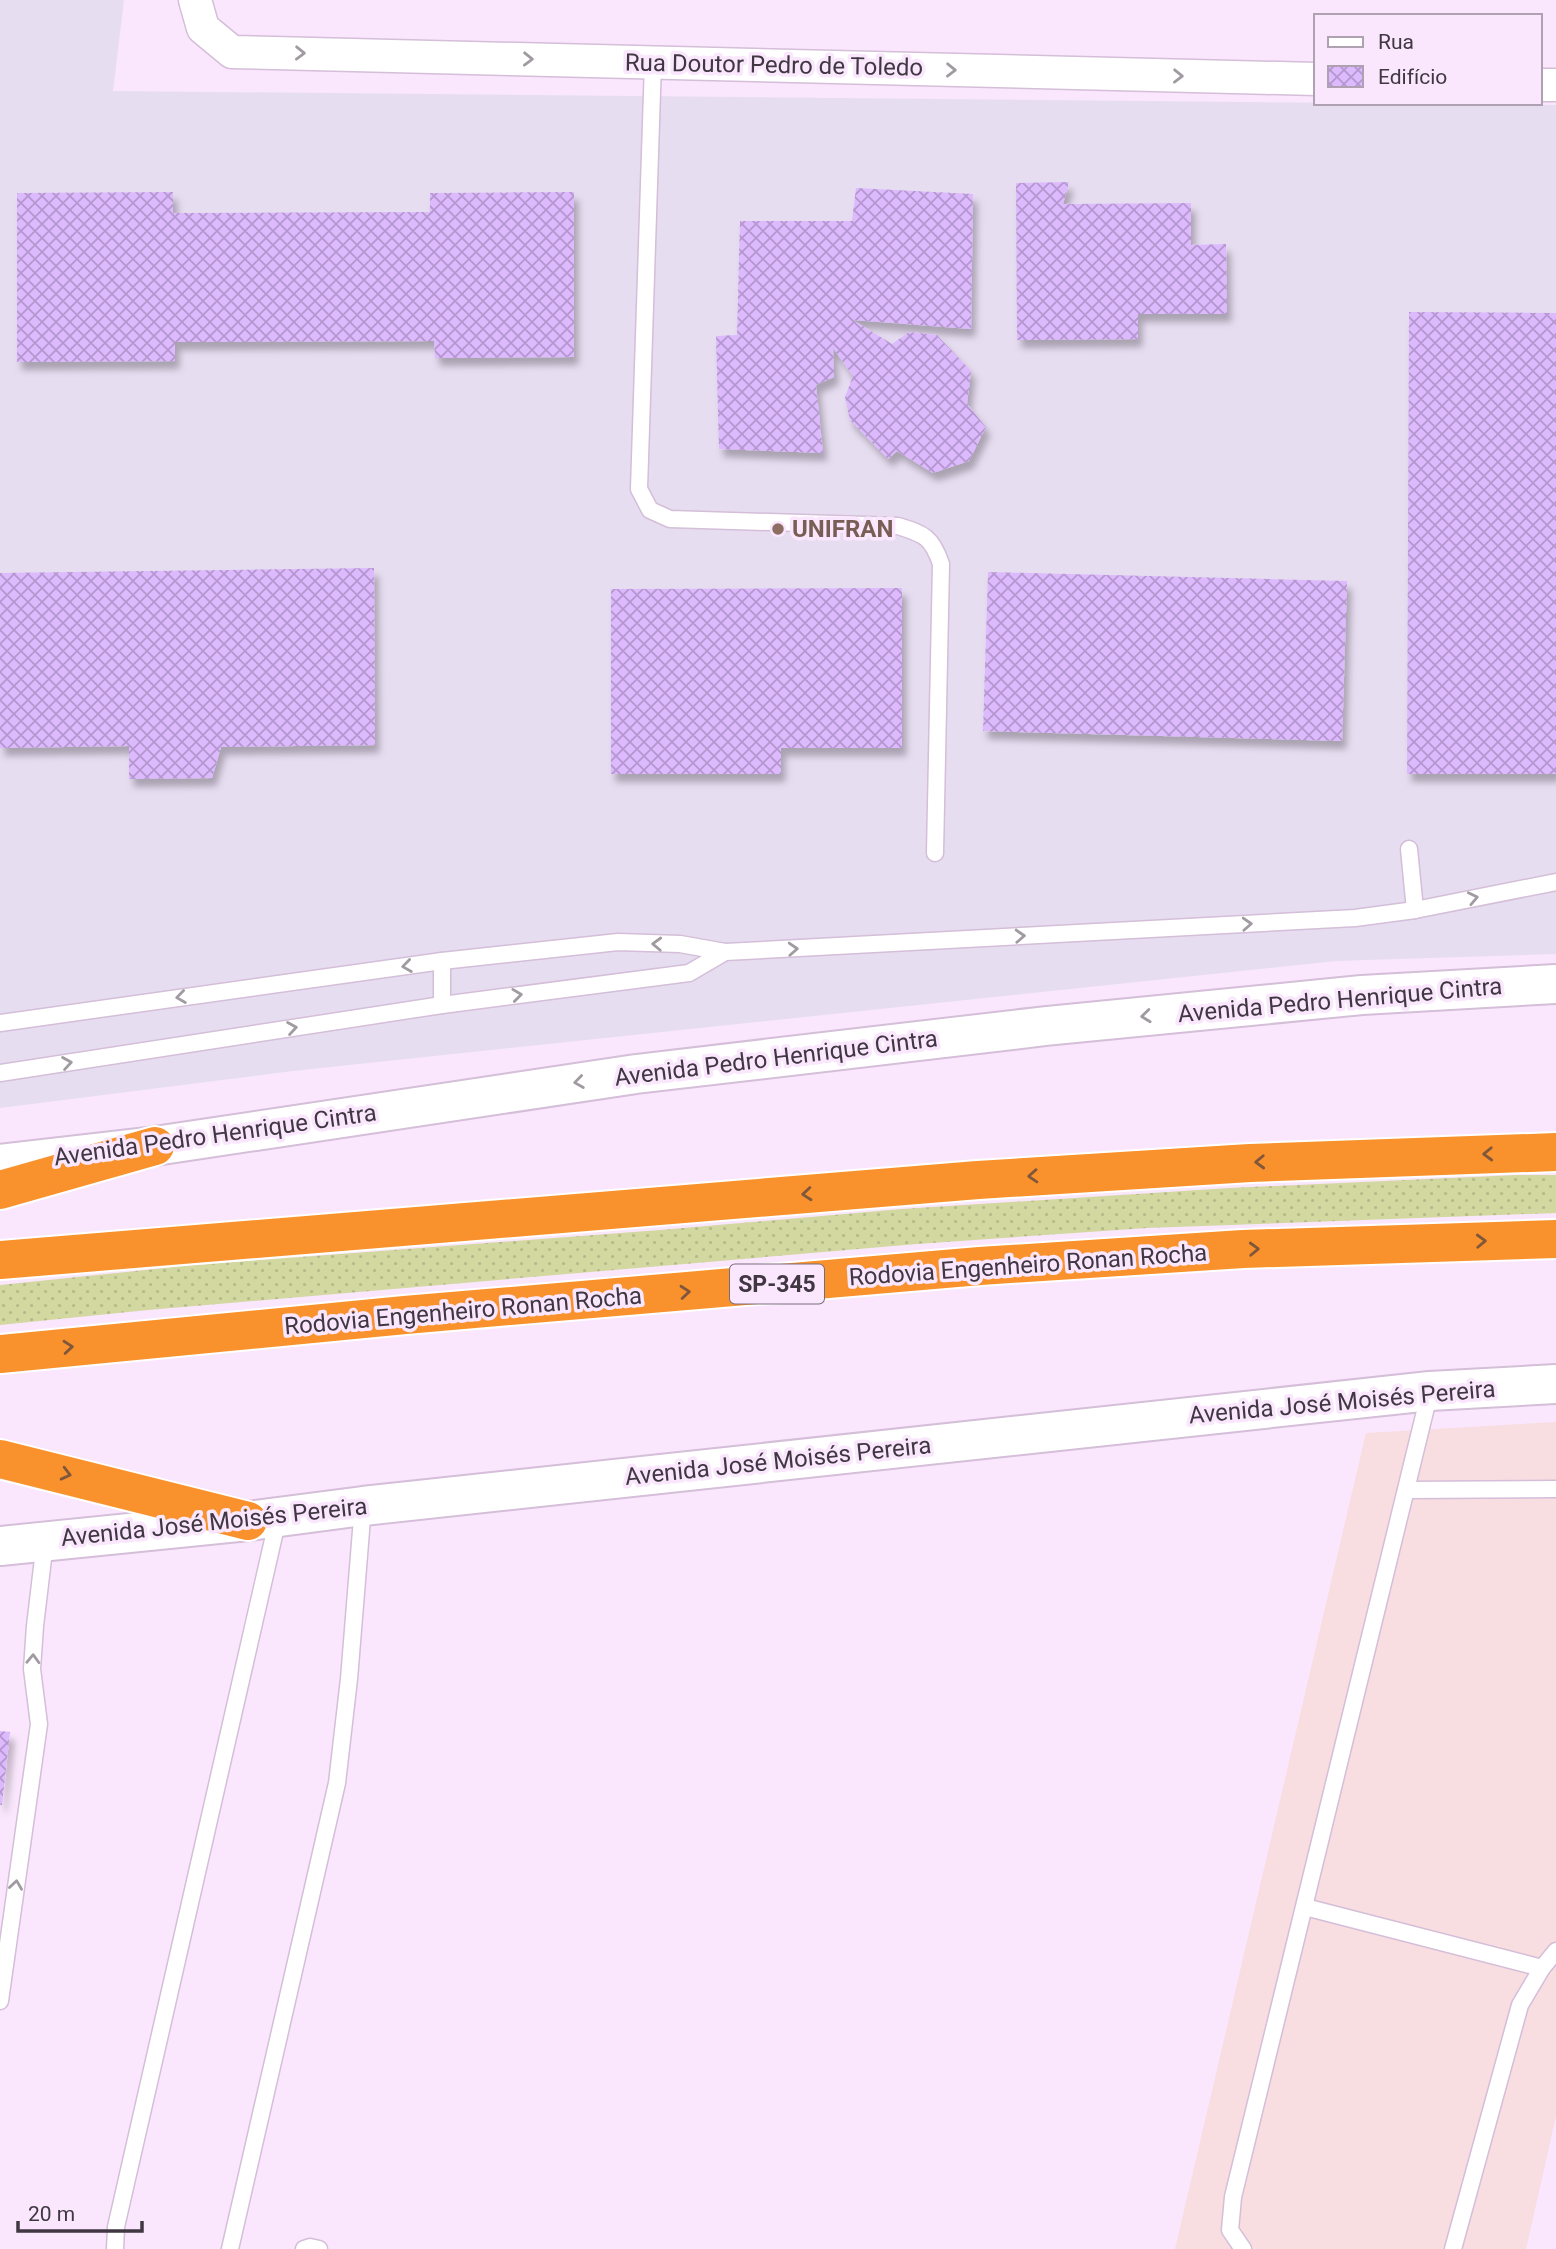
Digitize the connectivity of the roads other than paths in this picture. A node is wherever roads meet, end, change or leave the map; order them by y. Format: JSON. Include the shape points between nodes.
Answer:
{"nodes":[{"id":1,"x":195,"y":0,"type":"edge"},
{"id":2,"x":653,"y":62,"type":"junction"},
{"id":3,"x":1314,"y":79,"type":"edge"},
{"id":4,"x":1409,"y":849,"type":"dead end"},
{"id":5,"x":935,"y":853,"type":"dead end"},
{"id":6,"x":1556,"y":882,"type":"edge"},
{"id":7,"x":1415,"y":910,"type":"junction"},
{"id":8,"x":725,"y":952,"type":"junction"},
{"id":9,"x":442,"y":961,"type":"junction"},
{"id":10,"x":1556,"y":984,"type":"edge"},
{"id":11,"x":442,"y":1005,"type":"junction"},
{"id":12,"x":0,"y":1023,"type":"edge"},
{"id":13,"x":0,"y":1073,"type":"edge"},
{"id":14,"x":155,"y":1146,"type":"junction"},
{"id":15,"x":1556,"y":1152,"type":"edge"},
{"id":16,"x":0,"y":1164,"type":"edge"},
{"id":17,"x":0,"y":1191,"type":"edge"},
{"id":18,"x":1556,"y":1239,"type":"edge"},
{"id":19,"x":0,"y":1260,"type":"edge"},
{"id":20,"x":0,"y":1354,"type":"edge"},
{"id":21,"x":1556,"y":1384,"type":"edge"},
{"id":22,"x":1430,"y":1391,"type":"junction"},
{"id":23,"x":0,"y":1459,"type":"edge"},
{"id":24,"x":1556,"y":1489,"type":"edge"},
{"id":25,"x":1407,"y":1490,"type":"junction"},
{"id":26,"x":363,"y":1506,"type":"junction"},
{"id":27,"x":263,"y":1519,"type":"junction"},
{"id":28,"x":45,"y":1540,"type":"junction"},
{"id":29,"x":0,"y":1546,"type":"edge"},
{"id":30,"x":1305,"y":1907,"type":"junction"},
{"id":31,"x":1556,"y":1951,"type":"edge"},
{"id":32,"x":1542,"y":1968,"type":"junction"},
{"id":33,"x":0,"y":2001,"type":"edge"},
{"id":34,"x":115,"y":2249,"type":"edge"},
{"id":35,"x":230,"y":2249,"type":"edge"},
{"id":36,"x":304,"y":2249,"type":"edge"},
{"id":37,"x":319,"y":2249,"type":"edge"},
{"id":38,"x":1243,"y":2249,"type":"edge"},
{"id":39,"x":1453,"y":2249,"type":"edge"}],
"edges":[{"from":1,"to":2,"type":"street","name":"Rua Doutor Pedro de Toledo","one_way":true,"via":[[203,28],[232,51]]},
{"from":2,"to":3,"type":"street","name":"Rua Doutor Pedro de Toledo","one_way":true},
{"from":2,"to":5,"type":"lane","via":[[639,489],[650,510],[670,519],[898,526],[923,534],[935,547],[942,564]]},
{"from":4,"to":7,"type":"lane"},
{"from":7,"to":6,"type":"lane","one_way":true},
{"from":8,"to":7,"type":"lane","one_way":true,"via":[[1355,918]]},
{"from":8,"to":9,"type":"lane","one_way":true,"via":[[680,944],[618,942]]},
{"from":11,"to":8,"type":"lane","one_way":true,"via":[[689,973]]},
{"from":9,"to":11,"type":"lane"},
{"from":9,"to":12,"type":"lane","one_way":true},
{"from":10,"to":14,"type":"street","name":"Avenida Pedro Henrique Cintra","one_way":true,"via":[[1362,995],[1018,1029],[636,1074]]},
{"from":13,"to":11,"type":"lane","one_way":true},
{"from":14,"to":16,"type":"street","name":"Avenida Pedro Henrique Cintra"},
{"from":14,"to":17,"type":"highway"},
{"from":15,"to":19,"type":"highway","one_way":true,"via":[[1250,1163],[978,1180]]},
{"from":20,"to":18,"type":"highway","name":"Rodovia Engenheiro Ronan Rocha","number":"SP-345","one_way":true,"via":[[980,1266],[1242,1249]]},
{"from":21,"to":22,"type":"street","name":"Avenida José Moisés Pereira"},
{"from":22,"to":25,"type":"lane"},
{"from":22,"to":26,"type":"street","name":"Avenida José Moisés Pereira"},
{"from":23,"to":27,"type":"highway","one_way":true},
{"from":24,"to":25,"type":"lane"},
{"from":25,"to":30,"type":"lane"},
{"from":26,"to":27,"type":"street","name":"Avenida José Moisés Pereira"},
{"from":26,"to":35,"type":"lane","via":[[337,1783]]},
{"from":27,"to":28,"type":"street","name":"Avenida José Moisés Pereira"},
{"from":27,"to":34,"type":"lane"},
{"from":28,"to":29,"type":"street","name":"Avenida José Moisés Pereira"},
{"from":33,"to":28,"type":"lane","one_way":true,"via":[[39,1724],[32,1669]]},
{"from":30,"to":32,"type":"lane"},
{"from":30,"to":38,"type":"lane","via":[[1233,2197],[1230,2230]]},
{"from":31,"to":32,"type":"lane"},
{"from":32,"to":39,"type":"lane","via":[[1520,2005]]},
{"from":36,"to":37,"type":"lane"}]}
